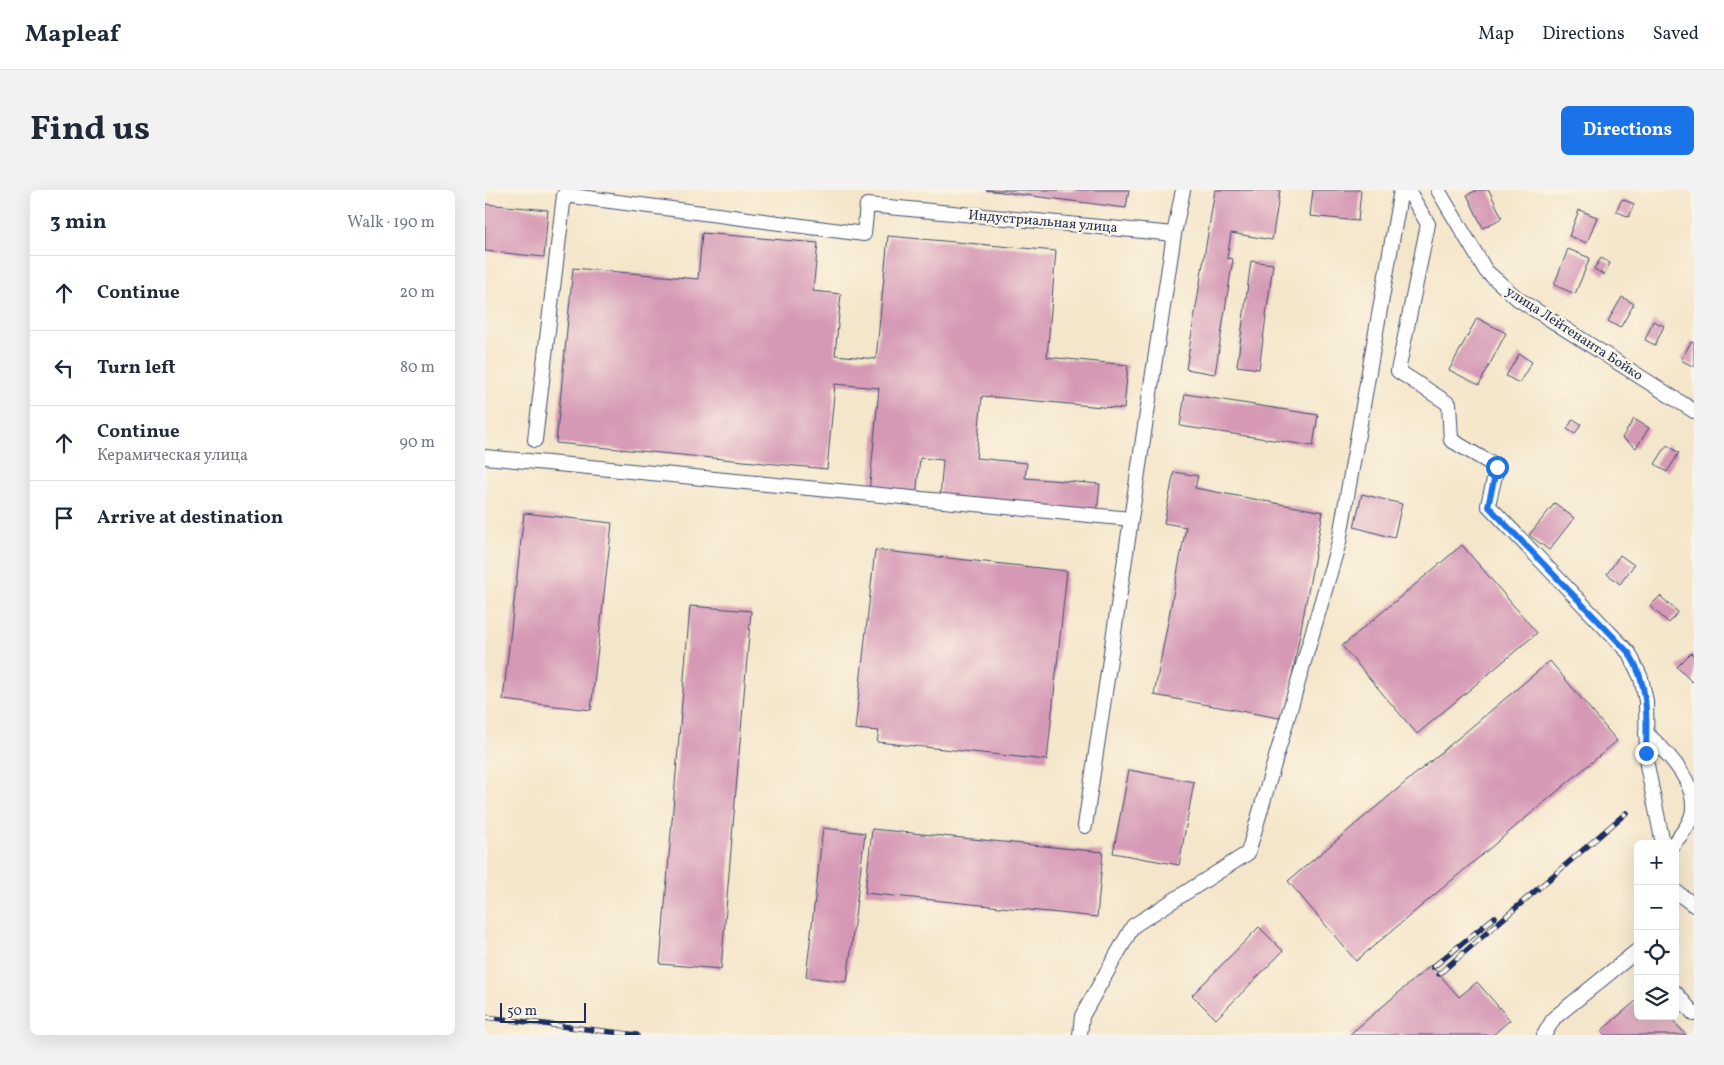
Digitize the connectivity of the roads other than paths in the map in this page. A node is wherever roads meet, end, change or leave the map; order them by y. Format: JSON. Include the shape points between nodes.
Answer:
{"nodes":[{"id":1,"x":1183,"y":190,"type":"edge"},
{"id":2,"x":1401,"y":190,"type":"edge"},
{"id":3,"x":1408,"y":190,"type":"edge"},
{"id":4,"x":1438,"y":190,"type":"edge"},
{"id":5,"x":1174,"y":234,"type":"junction"},
{"id":6,"x":1694,"y":411,"type":"edge"},
{"id":7,"x":535,"y":440,"type":"dead end"},
{"id":8,"x":485,"y":458,"type":"edge"},
{"id":9,"x":1131,"y":519,"type":"junction"},
{"id":10,"x":1646,"y":733,"type":"junction"},
{"id":11,"x":1085,"y":826,"type":"dead end"},
{"id":12,"x":1662,"y":840,"type":"edge"},
{"id":13,"x":1676,"y":840,"type":"edge"},
{"id":14,"x":1679,"y":894,"type":"edge"},
{"id":15,"x":1694,"y":905,"type":"edge"},
{"id":16,"x":1634,"y":953,"type":"edge"},
{"id":17,"x":1679,"y":997,"type":"edge"},
{"id":18,"x":1694,"y":1014,"type":"edge"},
{"id":19,"x":1546,"y":1034,"type":"edge"},
{"id":20,"x":1080,"y":1035,"type":"edge"}],
"edges":[{"from":1,"to":5,"type":"street"},
{"from":2,"to":20,"type":"street","via":[[1339,542],[1248,853],[1133,926],[1082,1016]]},
{"from":3,"to":10,"type":"street","via":[[1428,224],[1397,371],[1449,404],[1451,440],[1497,467],[1488,506],[1634,660],[1646,701]]},
{"from":4,"to":6,"type":"street","name":"улица Лейтенанта Бойко","via":[[1486,271],[1498,283]]},
{"from":5,"to":7,"type":"street","name":"Индустриальная улица","via":[[867,205],[864,234],[564,195]]},
{"from":5,"to":9,"type":"street"},
{"from":8,"to":9,"type":"street"},
{"from":9,"to":11,"type":"street"},
{"from":10,"to":12,"type":"street","via":[[1647,765]]},
{"from":10,"to":13,"type":"street","via":[[1674,760],[1690,792],[1693,807],[1690,820]]},
{"from":14,"to":15,"type":"street"},
{"from":16,"to":19,"type":"street","via":[[1554,1018]]},
{"from":17,"to":18,"type":"street"}]}
